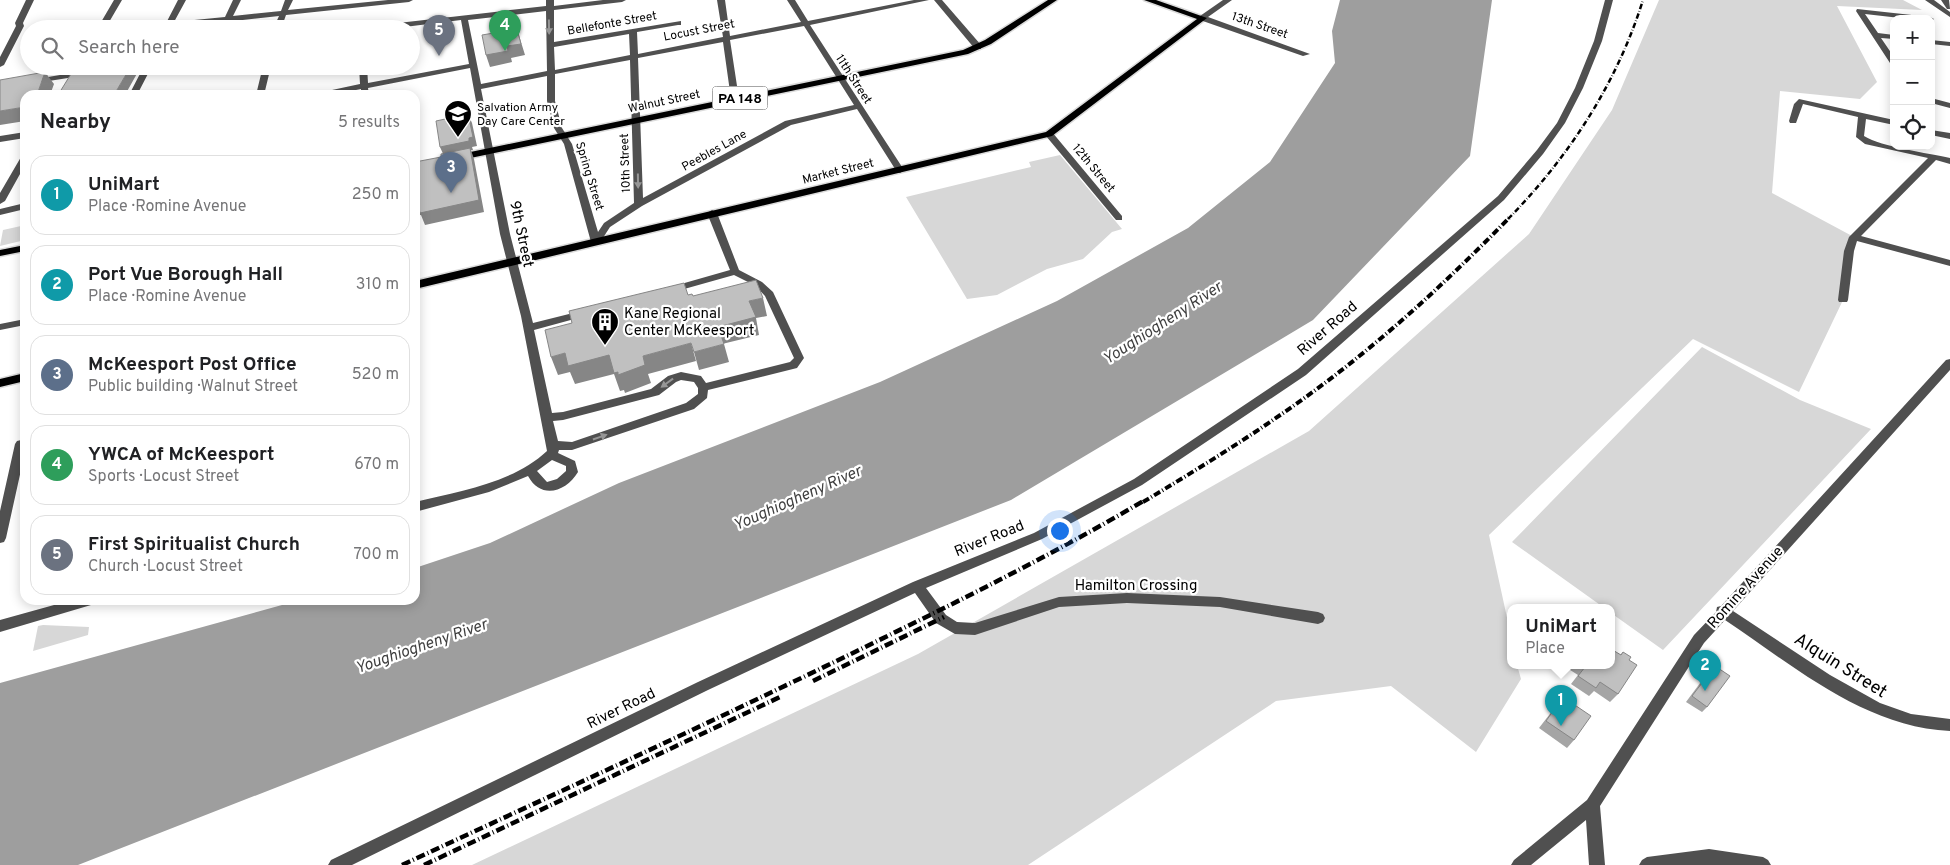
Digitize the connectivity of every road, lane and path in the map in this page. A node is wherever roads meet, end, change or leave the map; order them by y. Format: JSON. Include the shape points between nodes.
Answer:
{"nodes":[{"id":1,"x":30,"y":0,"type":"edge"},
{"id":2,"x":38,"y":0,"type":"edge"},
{"id":3,"x":118,"y":0,"type":"edge"},
{"id":4,"x":182,"y":0,"type":"edge"},
{"id":5,"x":237,"y":0,"type":"edge"},
{"id":6,"x":289,"y":0,"type":"edge"},
{"id":7,"x":330,"y":0,"type":"edge"},
{"id":8,"x":409,"y":0,"type":"edge"},
{"id":9,"x":550,"y":0,"type":"edge"},
{"id":10,"x":622,"y":0,"type":"edge"},
{"id":11,"x":721,"y":0,"type":"edge"},
{"id":12,"x":791,"y":0,"type":"edge"},
{"id":13,"x":925,"y":0,"type":"edge"},
{"id":14,"x":938,"y":0,"type":"edge"},
{"id":15,"x":1052,"y":0,"type":"edge"},
{"id":16,"x":1148,"y":0,"type":"edge"},
{"id":17,"x":1228,"y":0,"type":"edge"},
{"id":18,"x":1609,"y":0,"type":"edge"},
{"id":19,"x":1929,"y":0,"type":"edge"},
{"id":20,"x":1945,"y":0,"type":"edge"},
{"id":21,"x":1950,"y":7,"type":"edge"},
{"id":22,"x":327,"y":9,"type":"junction"},
{"id":23,"x":549,"y":9,"type":"junction"},
{"id":24,"x":284,"y":13,"type":"junction"},
{"id":25,"x":1896,"y":15,"type":"edge"},
{"id":26,"x":1950,"y":15,"type":"edge"},
{"id":27,"x":464,"y":18,"type":"junction"},
{"id":28,"x":1203,"y":18,"type":"junction"},
{"id":29,"x":228,"y":19,"type":"junction"},
{"id":30,"x":1935,"y":19,"type":"edge"},
{"id":31,"x":27,"y":20,"type":"edge"},
{"id":32,"x":106,"y":20,"type":"edge"},
{"id":33,"x":172,"y":20,"type":"edge"},
{"id":34,"x":220,"y":20,"type":"edge"},
{"id":35,"x":281,"y":20,"type":"edge"},
{"id":36,"x":1950,"y":21,"type":"edge"},
{"id":37,"x":420,"y":23,"type":"edge"},
{"id":38,"x":678,"y":23,"type":"dead end"},
{"id":39,"x":805,"y":23,"type":"junction"},
{"id":40,"x":20,"y":26,"type":"joint"},
{"id":41,"x":633,"y":30,"type":"junction"},
{"id":42,"x":1876,"y":35,"type":"junction"},
{"id":43,"x":1890,"y":37,"type":"edge"},
{"id":44,"x":726,"y":38,"type":"junction"},
{"id":45,"x":1935,"y":42,"type":"edge"},
{"id":46,"x":1950,"y":44,"type":"edge"},
{"id":47,"x":550,"y":46,"type":"junction"},
{"id":48,"x":978,"y":48,"type":"junction"},
{"id":49,"x":1306,"y":54,"type":"dead end"},
{"id":50,"x":634,"y":56,"type":"junction"},
{"id":51,"x":1892,"y":60,"type":"edge"},
{"id":52,"x":0,"y":65,"type":"edge"},
{"id":53,"x":474,"y":66,"type":"junction"},
{"id":54,"x":550,"y":72,"type":"junction"},
{"id":55,"x":56,"y":75,"type":"edge"},
{"id":56,"x":73,"y":75,"type":"edge"},
{"id":57,"x":143,"y":75,"type":"edge"},
{"id":58,"x":265,"y":75,"type":"edge"},
{"id":59,"x":363,"y":75,"type":"edge"},
{"id":60,"x":839,"y":77,"type":"junction"},
{"id":61,"x":28,"y":82,"type":"edge"},
{"id":62,"x":478,"y":87,"type":"junction"},
{"id":63,"x":66,"y":88,"type":"edge"},
{"id":64,"x":136,"y":90,"type":"edge"},
{"id":65,"x":261,"y":90,"type":"edge"},
{"id":66,"x":364,"y":90,"type":"edge"},
{"id":67,"x":368,"y":90,"type":"edge"},
{"id":68,"x":735,"y":99,"type":"junction"},
{"id":69,"x":1935,"y":101,"type":"edge"},
{"id":70,"x":859,"y":106,"type":"junction"},
{"id":71,"x":1950,"y":106,"type":"edge"},
{"id":72,"x":1862,"y":115,"type":"junction"},
{"id":73,"x":636,"y":120,"type":"junction"},
{"id":74,"x":1793,"y":121,"type":"dead end"},
{"id":75,"x":1890,"y":122,"type":"edge"},
{"id":76,"x":1935,"y":133,"type":"edge"},
{"id":77,"x":1049,"y":134,"type":"junction"},
{"id":78,"x":563,"y":135,"type":"junction"},
{"id":79,"x":20,"y":136,"type":"edge"},
{"id":80,"x":1950,"y":136,"type":"edge"},
{"id":81,"x":0,"y":139,"type":"edge"},
{"id":82,"x":491,"y":151,"type":"junction"},
{"id":83,"x":1934,"y":158,"type":"junction"},
{"id":84,"x":445,"y":160,"type":"edge"},
{"id":85,"x":1950,"y":161,"type":"edge"},
{"id":86,"x":20,"y":166,"type":"edge"},
{"id":87,"x":900,"y":170,"type":"junction"},
{"id":88,"x":0,"y":201,"type":"edge"},
{"id":89,"x":639,"y":204,"type":"junction"},
{"id":90,"x":20,"y":207,"type":"edge"},
{"id":91,"x":0,"y":212,"type":"edge"},
{"id":92,"x":712,"y":213,"type":"junction"},
{"id":93,"x":1119,"y":218,"type":"dead end"},
{"id":94,"x":1854,"y":237,"type":"junction"},
{"id":95,"x":596,"y":242,"type":"junction"},
{"id":96,"x":20,"y":249,"type":"edge"},
{"id":97,"x":0,"y":253,"type":"edge"},
{"id":98,"x":512,"y":263,"type":"junction"},
{"id":99,"x":1950,"y":263,"type":"edge"},
{"id":100,"x":735,"y":272,"type":"junction"},
{"id":101,"x":420,"y":284,"type":"edge"},
{"id":102,"x":661,"y":292,"type":"edge"},
{"id":103,"x":1844,"y":300,"type":"dead end"},
{"id":104,"x":596,"y":310,"type":"edge"},
{"id":105,"x":20,"y":323,"type":"edge"},
{"id":106,"x":0,"y":327,"type":"edge"},
{"id":107,"x":528,"y":328,"type":"junction"},
{"id":108,"x":1950,"y":363,"type":"edge"},
{"id":109,"x":20,"y":378,"type":"edge"},
{"id":110,"x":0,"y":383,"type":"edge"},
{"id":111,"x":703,"y":388,"type":"junction"},
{"id":112,"x":548,"y":418,"type":"junction"},
{"id":113,"x":20,"y":448,"type":"edge"},
{"id":114,"x":552,"y":450,"type":"junction"},
{"id":115,"x":531,"y":470,"type":"junction"},
{"id":116,"x":420,"y":506,"type":"edge"},
{"id":117,"x":0,"y":538,"type":"edge"},
{"id":118,"x":918,"y":586,"type":"junction"},
{"id":119,"x":74,"y":605,"type":"edge"},
{"id":120,"x":1722,"y":610,"type":"junction"},
{"id":121,"x":1318,"y":618,"type":"dead end"},
{"id":122,"x":0,"y":626,"type":"edge"},
{"id":123,"x":1950,"y":725,"type":"edge"},
{"id":124,"x":1592,"y":804,"type":"junction"},
{"id":125,"x":1752,"y":864,"type":"edge"},
{"id":126,"x":336,"y":865,"type":"edge"},
{"id":127,"x":1518,"y":865,"type":"edge"},
{"id":128,"x":1525,"y":865,"type":"edge"},
{"id":129,"x":1597,"y":865,"type":"edge"},
{"id":130,"x":1647,"y":865,"type":"edge"}],
"edges":[{"from":1,"to":40,"type":"street","via":[[18,23]]},
{"from":2,"to":31,"type":"street"},
{"from":3,"to":32,"type":"street"},
{"from":4,"to":33,"type":"street"},
{"from":5,"to":29,"type":"street"},
{"from":6,"to":24,"type":"street"},
{"from":7,"to":22,"type":"street"},
{"from":8,"to":22,"type":"street"},
{"from":9,"to":23,"type":"street","name":"Spring Street"},
{"from":10,"to":23,"type":"street"},
{"from":11,"to":44,"type":"street"},
{"from":12,"to":39,"type":"street","name":"11th Street"},
{"from":13,"to":39,"type":"street","name":"Locust Street"},
{"from":14,"to":48,"type":"street"},
{"from":15,"to":48,"type":"main road","name":"Walnut Street","number":"PA 148"},
{"from":16,"to":28,"type":"main road","name":"13th Street"},
{"from":17,"to":28,"type":"street","name":"Market Street"},
{"from":18,"to":118,"type":"street","name":"River Road","via":[[1598,42],[1580,88],[1540,152],[1501,198],[1302,372],[1138,482],[1038,536]]},
{"from":19,"to":26,"type":"street"},
{"from":20,"to":21,"type":"street"},
{"from":22,"to":24,"type":"street"},
{"from":23,"to":27,"type":"street"},
{"from":23,"to":47,"type":"street","name":"Spring Street","one_way":true},
{"from":24,"to":29,"type":"street"},
{"from":24,"to":35,"type":"street"},
{"from":25,"to":42,"type":"street","via":[[1860,11]]},
{"from":27,"to":37,"type":"street"},
{"from":27,"to":53,"type":"street","name":"9th Street"},
{"from":28,"to":49,"type":"street","name":"13th Street"},
{"from":28,"to":77,"type":"main road","name":"Market Street"},
{"from":29,"to":34,"type":"street"},
{"from":30,"to":36,"type":"street"},
{"from":38,"to":41,"type":"street","name":"Bellefonte Street"},
{"from":39,"to":44,"type":"street","name":"Locust Street"},
{"from":39,"to":60,"type":"street","name":"11th Street"},
{"from":40,"to":52,"type":"street"},
{"from":41,"to":47,"type":"street","name":"Bellefonte Street"},
{"from":41,"to":50,"type":"street","name":"10th Street"},
{"from":42,"to":43,"type":"street"},
{"from":42,"to":51,"type":"street"},
{"from":44,"to":50,"type":"street","name":"Locust Street"},
{"from":44,"to":68,"type":"street"},
{"from":45,"to":46,"type":"street"},
{"from":47,"to":54,"type":"street","name":"Spring Street"},
{"from":48,"to":60,"type":"main road","name":"Walnut Street","number":"PA 148"},
{"from":50,"to":54,"type":"street","name":"Locust Street"},
{"from":50,"to":73,"type":"street","name":"10th Street"},
{"from":53,"to":62,"type":"street","name":"9th Street"},
{"from":53,"to":67,"type":"street"},
{"from":54,"to":62,"type":"street","name":"Locust Street"},
{"from":54,"to":78,"type":"street","name":"Spring Street","via":[[551,101]]},
{"from":55,"to":61,"type":"street"},
{"from":56,"to":63,"type":"street"},
{"from":57,"to":64,"type":"street"},
{"from":58,"to":65,"type":"street"},
{"from":59,"to":66,"type":"street"},
{"from":60,"to":68,"type":"main road","name":"Walnut Street","number":"PA 148"},
{"from":60,"to":70,"type":"street","name":"11th Street"},
{"from":62,"to":82,"type":"street","name":"9th Street"},
{"from":68,"to":73,"type":"main road","name":"Walnut Street","number":"PA 148"},
{"from":69,"to":71,"type":"street"},
{"from":70,"to":87,"type":"street","name":"11th Street"},
{"from":70,"to":89,"type":"street","name":"Peebles Lane","via":[[788,123]]},
{"from":72,"to":74,"type":"street","via":[[1802,101]]},
{"from":72,"to":75,"type":"street"},
{"from":72,"to":83,"type":"street","via":[[1860,137],[1863,139]]},
{"from":73,"to":78,"type":"main road","name":"Walnut Street","number":"PA 148"},
{"from":73,"to":89,"type":"street","name":"10th Street","one_way":true},
{"from":76,"to":80,"type":"street"},
{"from":77,"to":87,"type":"main road","name":"Market Street"},
{"from":77,"to":93,"type":"street","name":"12th Street"},
{"from":78,"to":82,"type":"main road","name":"Walnut Street","number":"PA 148"},
{"from":78,"to":95,"type":"street","name":"Spring Street"},
{"from":79,"to":81,"type":"street"},
{"from":82,"to":84,"type":"main road","name":"Walnut Street","number":"PA 148"},
{"from":82,"to":98,"type":"street","name":"9th Street"},
{"from":83,"to":85,"type":"street"},
{"from":83,"to":94,"type":"street"},
{"from":86,"to":88,"type":"street"},
{"from":87,"to":92,"type":"main road","name":"Market Street"},
{"from":89,"to":95,"type":"street","name":"Peebles Lane","via":[[607,225]]},
{"from":90,"to":91,"type":"street"},
{"from":92,"to":95,"type":"main road","name":"Market Street"},
{"from":92,"to":100,"type":"street"},
{"from":94,"to":99,"type":"street"},
{"from":94,"to":103,"type":"street","via":[[1849,251]]},
{"from":95,"to":98,"type":"main road","name":"Market Street"},
{"from":96,"to":97,"type":"main road"},
{"from":98,"to":101,"type":"main road","name":"Market Street"},
{"from":98,"to":107,"type":"street","name":"9th Street"},
{"from":100,"to":102,"type":"street"},
{"from":100,"to":111,"type":"street","via":[[759,284],[769,294],[799,358],[793,365]]},
{"from":104,"to":107,"type":"street"},
{"from":105,"to":106,"type":"street"},
{"from":107,"to":112,"type":"street","name":"9th Street"},
{"from":108,"to":120,"type":"street","name":"Romine Avenue"},
{"from":109,"to":110,"type":"main road"},
{"from":111,"to":112,"type":"street","one_way":true,"via":[[697,379],[680,376],[655,392]]},
{"from":114,"to":111,"type":"street","one_way":true,"via":[[690,406],[703,395]]},
{"from":112,"to":114,"type":"street","name":"9th Street"},
{"from":113,"to":117,"type":"street"},
{"from":114,"to":115,"type":"street"},
{"from":114,"to":115,"type":"street","via":[[571,464],[572,472],[564,482],[552,488],[544,486],[535,479]]},
{"from":115,"to":116,"type":"street"},
{"from":118,"to":121,"type":"street","name":"Hamilton Crossing","via":[[941,618],[956,628],[975,629],[1059,602],[1127,598],[1220,602]]},
{"from":118,"to":126,"type":"street","name":"River Road","via":[[703,686]]},
{"from":119,"to":122,"type":"street"},
{"from":120,"to":123,"type":"street","name":"Alquin Street","via":[[1859,701],[1909,722]]},
{"from":120,"to":124,"type":"street","name":"Romine Avenue","via":[[1680,665]]},
{"from":124,"to":127,"type":"street","name":"Romine Avenue"},
{"from":124,"to":129,"type":"street"},
{"from":125,"to":130,"type":"street","via":[[1709,856]]},
{"from":127,"to":128,"type":"street"}]}
